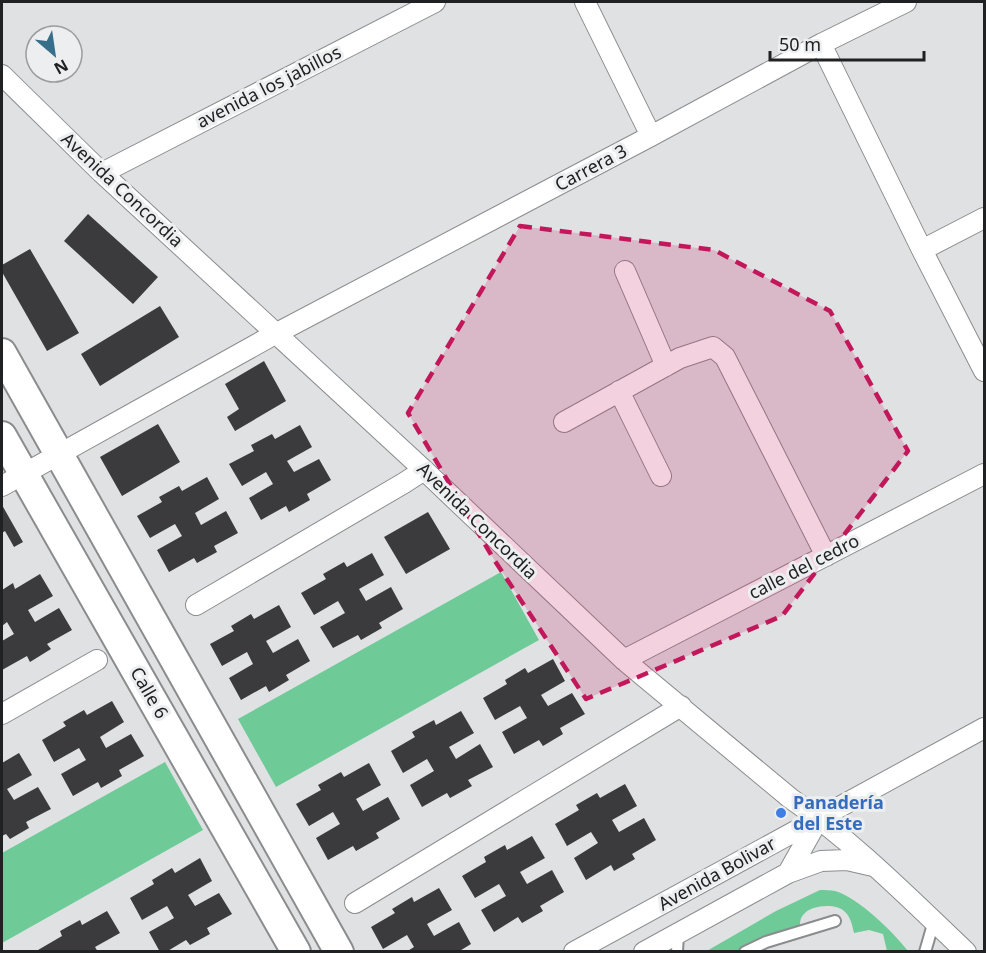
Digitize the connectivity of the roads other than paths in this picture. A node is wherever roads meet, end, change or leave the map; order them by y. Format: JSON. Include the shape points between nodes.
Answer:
{"nodes":[{"id":1,"x":435,"y":2,"type":"edge"},
{"id":2,"x":585,"y":2,"type":"edge"},
{"id":3,"x":906,"y":2,"type":"edge"},
{"id":4,"x":821,"y":44,"type":"junction"},
{"id":5,"x":2,"y":75,"type":"edge"},
{"id":6,"x":651,"y":136,"type":"junction"},
{"id":7,"x":102,"y":173,"type":"junction"},
{"id":8,"x":984,"y":218,"type":"edge"},
{"id":9,"x":922,"y":250,"type":"junction"},
{"id":10,"x":625,"y":271,"type":"dead end"},
{"id":11,"x":275,"y":334,"type":"junction"},
{"id":12,"x":2,"y":353,"type":"edge"},
{"id":13,"x":666,"y":366,"type":"junction"},
{"id":14,"x":984,"y":371,"type":"edge"},
{"id":15,"x":618,"y":391,"type":"junction"},
{"id":16,"x":564,"y":422,"type":"dead end"},
{"id":17,"x":2,"y":436,"type":"edge"},
{"id":18,"x":60,"y":453,"type":"junction"},
{"id":19,"x":424,"y":470,"type":"junction"},
{"id":20,"x":984,"y":474,"type":"edge"},
{"id":21,"x":661,"y":476,"type":"dead end"},
{"id":22,"x":13,"y":480,"type":"edge"},
{"id":23,"x":826,"y":556,"type":"junction"},
{"id":24,"x":196,"y":605,"type":"dead end"},
{"id":25,"x":97,"y":660,"type":"dead end"},
{"id":26,"x":624,"y":660,"type":"junction"},
{"id":27,"x":681,"y":706,"type":"junction"},
{"id":28,"x":2,"y":714,"type":"edge"},
{"id":29,"x":984,"y":728,"type":"edge"},
{"id":30,"x":819,"y":818,"type":"junction"},
{"id":31,"x":877,"y":867,"type":"junction"},
{"id":32,"x":788,"y":873,"type":"junction"},
{"id":33,"x":355,"y":903,"type":"dead end"},
{"id":34,"x":835,"y":921,"type":"dead end"},
{"id":35,"x":934,"y":921,"type":"junction"},
{"id":36,"x":677,"y":942,"type":"edge"},
{"id":37,"x":648,"y":950,"type":"edge"},
{"id":38,"x":296,"y":951,"type":"edge"},
{"id":39,"x":339,"y":951,"type":"edge"},
{"id":40,"x":574,"y":951,"type":"edge"},
{"id":41,"x":746,"y":951,"type":"edge"},
{"id":42,"x":925,"y":951,"type":"edge"},
{"id":43,"x":966,"y":951,"type":"edge"}],
"edges":[{"from":1,"to":7,"type":"street","name":"avenida los jabillos"},
{"from":2,"to":6,"type":"street"},
{"from":3,"to":4,"type":"street","name":"Carrera 3"},
{"from":4,"to":6,"type":"street","name":"Carrera 3"},
{"from":4,"to":9,"type":"street"},
{"from":5,"to":7,"type":"street","name":"Avenida Concordia"},
{"from":6,"to":11,"type":"street","name":"Carrera 3"},
{"from":7,"to":11,"type":"street","name":"Avenida Concordia"},
{"from":8,"to":9,"type":"street"},
{"from":9,"to":14,"type":"street"},
{"from":10,"to":13,"type":"street"},
{"from":11,"to":18,"type":"street","name":"Carrera 3"},
{"from":11,"to":19,"type":"street","name":"Avenida Concordia"},
{"from":12,"to":18,"type":"street"},
{"from":13,"to":15,"type":"street"},
{"from":13,"to":23,"type":"street","via":[[712,347],[725,357]]},
{"from":15,"to":16,"type":"street"},
{"from":15,"to":21,"type":"street"},
{"from":17,"to":22,"type":"street","name":"Calle 6"},
{"from":18,"to":22,"type":"street","name":"Carrera 3"},
{"from":18,"to":39,"type":"street"},
{"from":19,"to":24,"type":"street"},
{"from":19,"to":26,"type":"street","name":"Avenida Concordia"},
{"from":20,"to":23,"type":"street","name":"calle del cedro"},
{"from":22,"to":38,"type":"street","name":"Calle 6"},
{"from":23,"to":26,"type":"street","name":"calle del cedro"},
{"from":25,"to":28,"type":"street"},
{"from":26,"to":27,"type":"street","name":"Avenida Concordia"},
{"from":27,"to":30,"type":"street","name":"Avenida Concordia"},
{"from":27,"to":33,"type":"street"},
{"from":29,"to":30,"type":"street"},
{"from":30,"to":31,"type":"street","name":"Avenida Concordia"},
{"from":30,"to":32,"type":"street","name":"Avenida Bolivar"},
{"from":30,"to":40,"type":"street","name":"Avenida Bolivar"},
{"from":31,"to":32,"type":"street","via":[[847,860],[821,861]]},
{"from":31,"to":35,"type":"street","name":"Avenida Concordia"},
{"from":32,"to":36,"type":"street","name":"Avenida Bolivar"},
{"from":34,"to":41,"type":"lane"},
{"from":35,"to":42,"type":"lane"},
{"from":35,"to":43,"type":"street","name":"Avenida Concordia"},
{"from":36,"to":37,"type":"street","name":"Avenida Bolivar"}]}
